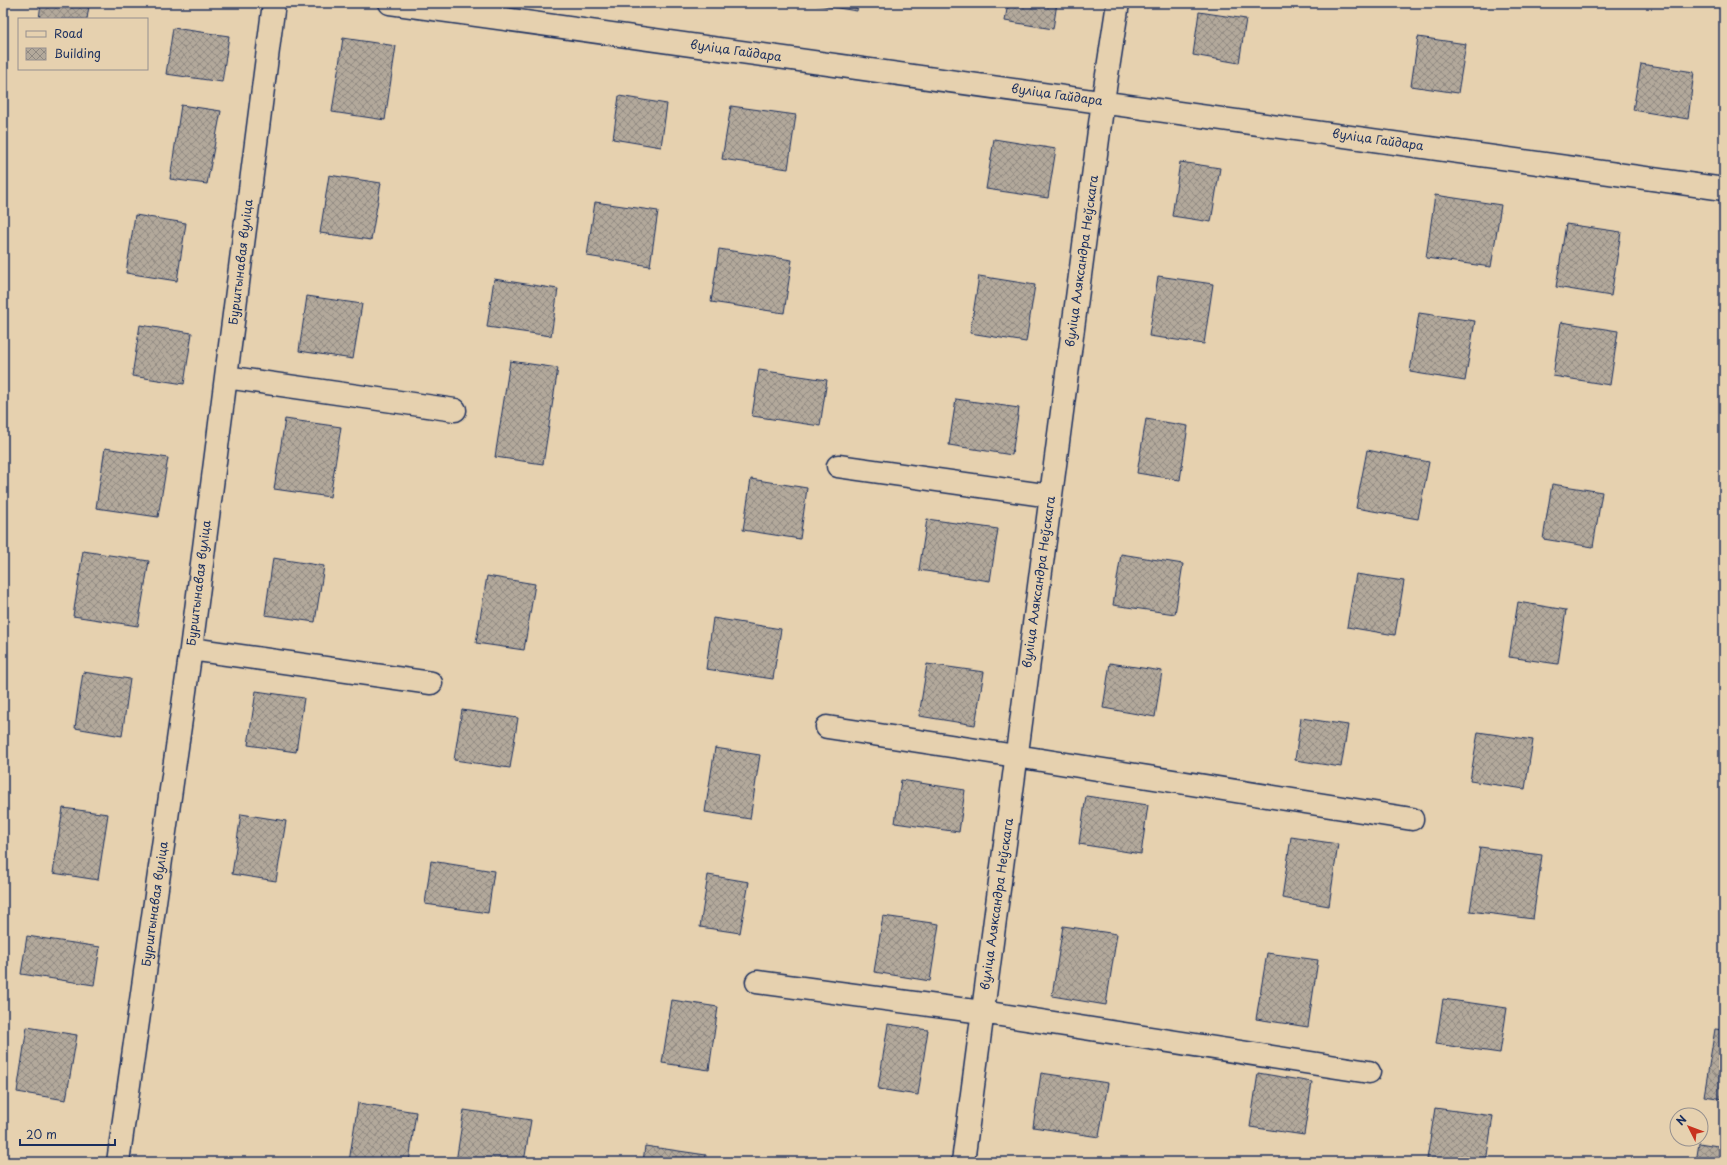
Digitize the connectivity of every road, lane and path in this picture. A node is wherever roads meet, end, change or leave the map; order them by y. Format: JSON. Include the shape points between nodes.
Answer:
{"nodes":[{"id":1,"x":274,"y":3,"type":"edge"},
{"id":2,"x":390,"y":3,"type":"edge"},
{"id":3,"x":1118,"y":3,"type":"edge"},
{"id":4,"x":1103,"y":101,"type":"junction"},
{"id":5,"x":1724,"y":189,"type":"edge"},
{"id":6,"x":226,"y":377,"type":"junction"},
{"id":7,"x":455,"y":410,"type":"dead end"},
{"id":8,"x":838,"y":466,"type":"dead end"},
{"id":9,"x":1051,"y":496,"type":"junction"},
{"id":10,"x":191,"y":649,"type":"junction"},
{"id":11,"x":431,"y":682,"type":"dead end"},
{"id":12,"x":827,"y":727,"type":"dead end"},
{"id":13,"x":1016,"y":756,"type":"junction"},
{"id":14,"x":1412,"y":820,"type":"dead end"},
{"id":15,"x":757,"y":982,"type":"dead end"},
{"id":16,"x":982,"y":1012,"type":"junction"},
{"id":17,"x":1369,"y":1072,"type":"dead end"},
{"id":18,"x":118,"y":1162,"type":"edge"},
{"id":19,"x":962,"y":1162,"type":"edge"}],
"edges":[{"from":1,"to":6,"type":"street","name":"Бурштынавая вуліца"},
{"from":2,"to":4,"type":"street","name":"вуліца Гайдара"},
{"from":3,"to":4,"type":"street","name":"вуліца Аляксандра Неўскага"},
{"from":4,"to":5,"type":"street","name":"вуліца Гайдара"},
{"from":4,"to":9,"type":"street","name":"вуліца Аляксандра Неўскага"},
{"from":6,"to":7,"type":"street"},
{"from":6,"to":10,"type":"street","name":"Бурштынавая вуліца"},
{"from":8,"to":9,"type":"street"},
{"from":9,"to":13,"type":"street","name":"вуліца Аляксандра Неўскага"},
{"from":10,"to":11,"type":"street"},
{"from":10,"to":18,"type":"street","name":"Бурштынавая вуліца"},
{"from":12,"to":13,"type":"street"},
{"from":13,"to":14,"type":"street"},
{"from":13,"to":16,"type":"street","name":"вуліца Аляксандра Неўскага"},
{"from":15,"to":16,"type":"street"},
{"from":16,"to":17,"type":"street"},
{"from":16,"to":19,"type":"street","name":"вуліца Аляксандра Неўскага"}]}
